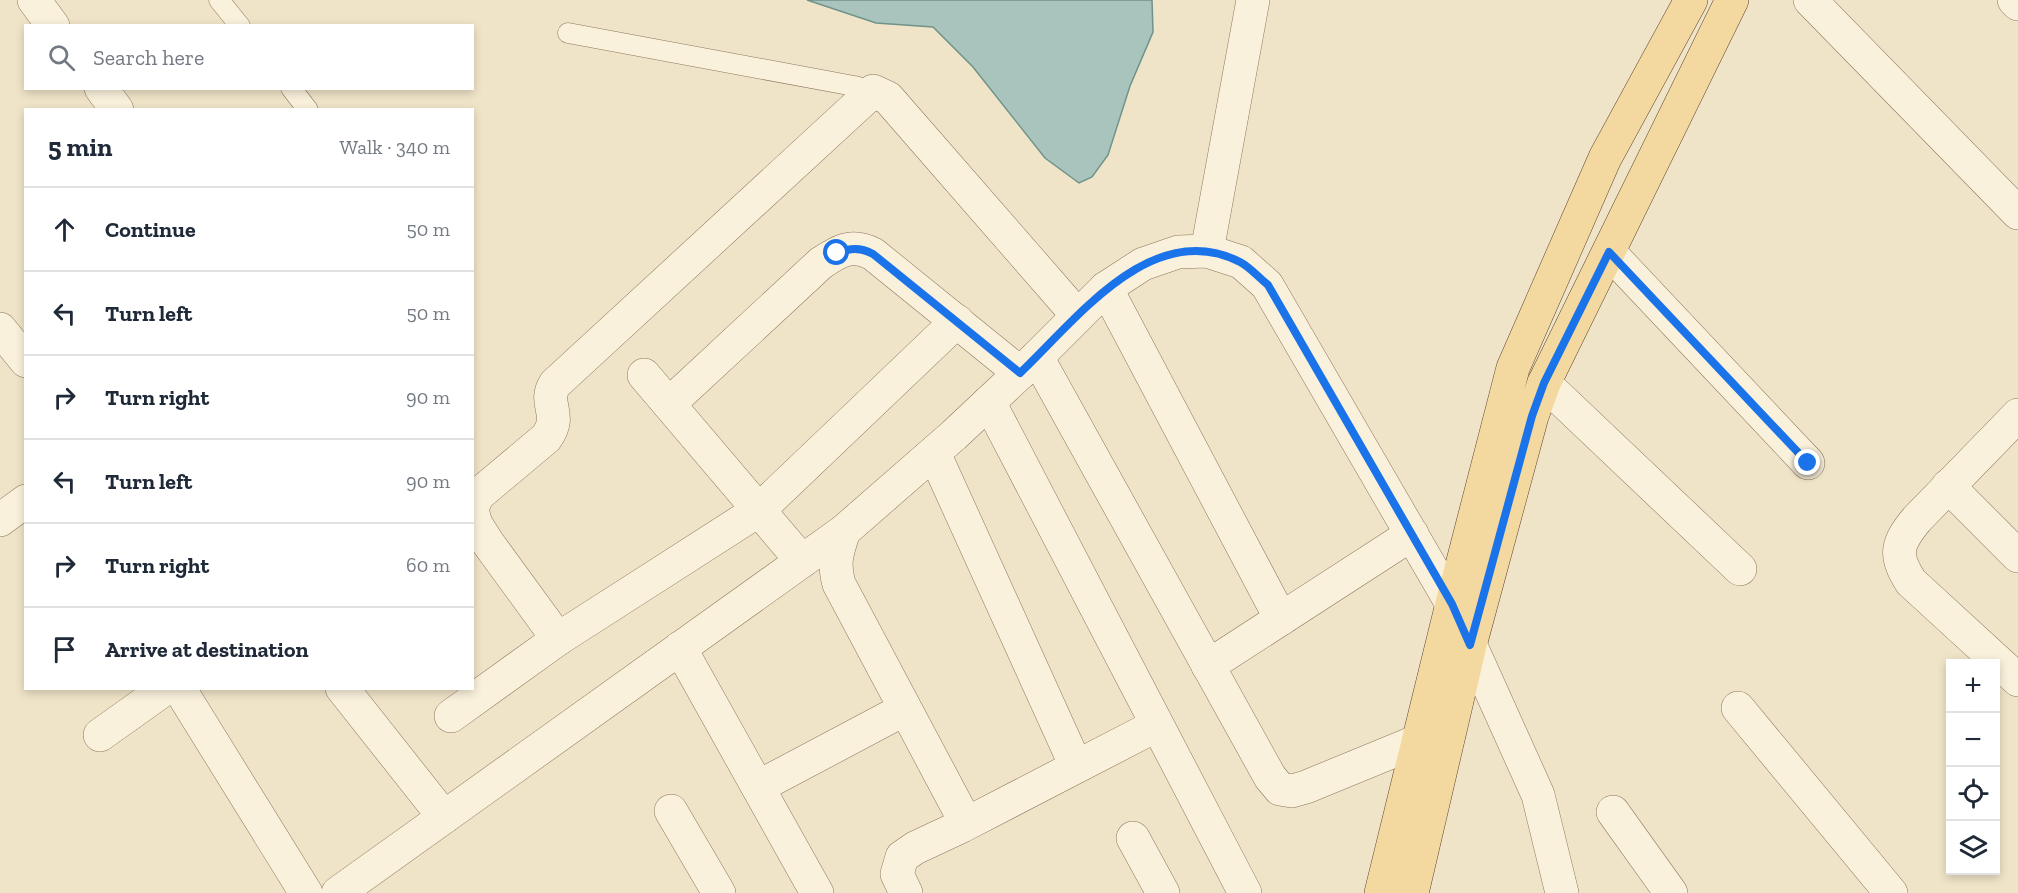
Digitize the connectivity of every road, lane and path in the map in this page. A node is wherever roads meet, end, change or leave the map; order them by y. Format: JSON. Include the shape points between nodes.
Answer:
{"nodes":[{"id":1,"x":34,"y":0,"type":"edge"},
{"id":2,"x":219,"y":0,"type":"edge"},
{"id":3,"x":1253,"y":0,"type":"edge"},
{"id":4,"x":1691,"y":0,"type":"edge"},
{"id":5,"x":1732,"y":0,"type":"edge"},
{"id":6,"x":1810,"y":0,"type":"edge"},
{"id":7,"x":2014,"y":0,"type":"edge"},
{"id":8,"x":2018,"y":4,"type":"edge"},
{"id":9,"x":52,"y":24,"type":"edge"},
{"id":10,"x":238,"y":24,"type":"edge"},
{"id":11,"x":568,"y":33,"type":"dead end"},
{"id":12,"x":102,"y":90,"type":"edge"},
{"id":13,"x":293,"y":90,"type":"edge"},
{"id":14,"x":873,"y":91,"type":"junction"},
{"id":15,"x":116,"y":108,"type":"edge"},
{"id":16,"x":306,"y":108,"type":"edge"},
{"id":17,"x":2018,"y":213,"type":"edge"},
{"id":18,"x":1207,"y":251,"type":"junction"},
{"id":19,"x":1609,"y":252,"type":"junction"},
{"id":20,"x":1106,"y":288,"type":"junction"},
{"id":21,"x":1078,"y":316,"type":"junction"},
{"id":22,"x":957,"y":321,"type":"junction"},
{"id":23,"x":1029,"y":365,"type":"junction"},
{"id":24,"x":644,"y":375,"type":"dead end"},
{"id":25,"x":1544,"y":383,"type":"junction"},
{"id":26,"x":989,"y":402,"type":"junction"},
{"id":27,"x":669,"y":404,"type":"junction"},
{"id":28,"x":2018,"y":415,"type":"edge"},
{"id":29,"x":934,"y":453,"type":"junction"},
{"id":30,"x":1808,"y":463,"type":"dead end"},
{"id":31,"x":1948,"y":486,"type":"junction"},
{"id":32,"x":24,"y":502,"type":"edge"},
{"id":33,"x":474,"y":504,"type":"edge"},
{"id":34,"x":759,"y":510,"type":"junction"},
{"id":35,"x":474,"y":516,"type":"edge"},
{"id":36,"x":0,"y":520,"type":"edge"},
{"id":37,"x":844,"y":531,"type":"junction"},
{"id":38,"x":1412,"y":534,"type":"junction"},
{"id":39,"x":2018,"y":556,"type":"edge"},
{"id":40,"x":802,"y":561,"type":"junction"},
{"id":41,"x":1740,"y":568,"type":"dead end"},
{"id":42,"x":1452,"y":604,"type":"junction"},
{"id":43,"x":1281,"y":619,"type":"junction"},
{"id":44,"x":558,"y":639,"type":"junction"},
{"id":45,"x":1470,"y":645,"type":"junction"},
{"id":46,"x":680,"y":648,"type":"junction"},
{"id":47,"x":1208,"y":666,"type":"junction"},
{"id":48,"x":2018,"y":680,"type":"edge"},
{"id":49,"x":163,"y":690,"type":"edge"},
{"id":50,"x":180,"y":690,"type":"edge"},
{"id":51,"x":344,"y":690,"type":"edge"},
{"id":52,"x":1738,"y":708,"type":"dead end"},
{"id":53,"x":905,"y":709,"type":"junction"},
{"id":54,"x":451,"y":716,"type":"dead end"},
{"id":55,"x":1157,"y":724,"type":"junction"},
{"id":56,"x":100,"y":735,"type":"dead end"},
{"id":57,"x":1418,"y":741,"type":"junction"},
{"id":58,"x":1076,"y":766,"type":"junction"},
{"id":59,"x":758,"y":787,"type":"junction"},
{"id":60,"x":671,"y":811,"type":"dead end"},
{"id":61,"x":1613,"y":812,"type":"dead end"},
{"id":62,"x":444,"y":817,"type":"junction"},
{"id":63,"x":966,"y":823,"type":"junction"},
{"id":64,"x":1133,"y":838,"type":"dead end"},
{"id":65,"x":710,"y":890,"type":"edge"},
{"id":66,"x":306,"y":893,"type":"edge"},
{"id":67,"x":338,"y":893,"type":"edge"},
{"id":68,"x":817,"y":893,"type":"edge"},
{"id":69,"x":906,"y":893,"type":"edge"},
{"id":70,"x":1163,"y":893,"type":"edge"},
{"id":71,"x":1245,"y":893,"type":"edge"},
{"id":72,"x":1381,"y":893,"type":"edge"},
{"id":73,"x":1412,"y":893,"type":"edge"},
{"id":74,"x":1562,"y":893,"type":"edge"},
{"id":75,"x":1671,"y":893,"type":"edge"},
{"id":76,"x":1892,"y":893,"type":"edge"}],
"edges":[{"from":1,"to":9,"type":"street"},
{"from":2,"to":10,"type":"lane"},
{"from":3,"to":18,"type":"street"},
{"from":4,"to":42,"type":"main road","via":[[1605,158],[1513,368]]},
{"from":5,"to":19,"type":"main road"},
{"from":6,"to":17,"type":"street"},
{"from":7,"to":8,"type":"street"},
{"from":11,"to":14,"type":"lane"},
{"from":12,"to":15,"type":"street"},
{"from":13,"to":16,"type":"lane"},
{"from":14,"to":21,"type":"street","via":[[888,98]]},
{"from":14,"to":33,"type":"street","via":[[555,384],[550,400],[555,423],[552,431],[478,495]]},
{"from":18,"to":20,"type":"street","via":[[1178,252],[1143,264]]},
{"from":18,"to":38,"type":"street","via":[[1241,262],[1268,285]]},
{"from":19,"to":25,"type":"main road"},
{"from":19,"to":30,"type":"street"},
{"from":20,"to":21,"type":"street"},
{"from":20,"to":43,"type":"street"},
{"from":21,"to":23,"type":"street"},
{"from":22,"to":23,"type":"street"},
{"from":22,"to":27,"type":"street","via":[[873,254],[848,249],[821,263]]},
{"from":22,"to":34,"type":"street"},
{"from":23,"to":26,"type":"street"},
{"from":23,"to":47,"type":"street"},
{"from":24,"to":27,"type":"street"},
{"from":25,"to":41,"type":"street"},
{"from":25,"to":45,"type":"main road"},
{"from":26,"to":29,"type":"street"},
{"from":26,"to":55,"type":"street"},
{"from":27,"to":34,"type":"street"},
{"from":28,"to":31,"type":"street"},
{"from":29,"to":37,"type":"street"},
{"from":29,"to":58,"type":"street"},
{"from":31,"to":39,"type":"street"},
{"from":31,"to":48,"type":"street","via":[[1904,535],[1898,551],[1902,568],[1911,582]]},
{"from":32,"to":36,"type":"street"},
{"from":34,"to":40,"type":"street"},
{"from":34,"to":44,"type":"street"},
{"from":35,"to":44,"type":"street","via":[[488,543]]},
{"from":37,"to":40,"type":"street"},
{"from":37,"to":53,"type":"street","via":[[835,569],[839,584]]},
{"from":38,"to":42,"type":"street"},
{"from":38,"to":43,"type":"street"},
{"from":40,"to":46,"type":"street"},
{"from":42,"to":45,"type":"street"},
{"from":42,"to":57,"type":"main road"},
{"from":43,"to":47,"type":"street"},
{"from":44,"to":54,"type":"street"},
{"from":45,"to":73,"type":"main road"},
{"from":45,"to":74,"type":"street","via":[[1538,795]]},
{"from":46,"to":59,"type":"street"},
{"from":46,"to":62,"type":"street"},
{"from":47,"to":57,"type":"street","via":[[1269,777],[1280,789],[1306,787]]},
{"from":49,"to":56,"type":"street"},
{"from":50,"to":66,"type":"street"},
{"from":51,"to":62,"type":"street"},
{"from":52,"to":76,"type":"street"},
{"from":53,"to":59,"type":"street"},
{"from":53,"to":63,"type":"street"},
{"from":55,"to":58,"type":"street"},
{"from":55,"to":71,"type":"street"},
{"from":57,"to":72,"type":"main road"},
{"from":58,"to":63,"type":"street"},
{"from":59,"to":68,"type":"street"},
{"from":60,"to":65,"type":"street"},
{"from":61,"to":75,"type":"street"},
{"from":62,"to":67,"type":"street"},
{"from":63,"to":69,"type":"street","via":[[902,857],[897,874]]},
{"from":64,"to":70,"type":"street"}]}
